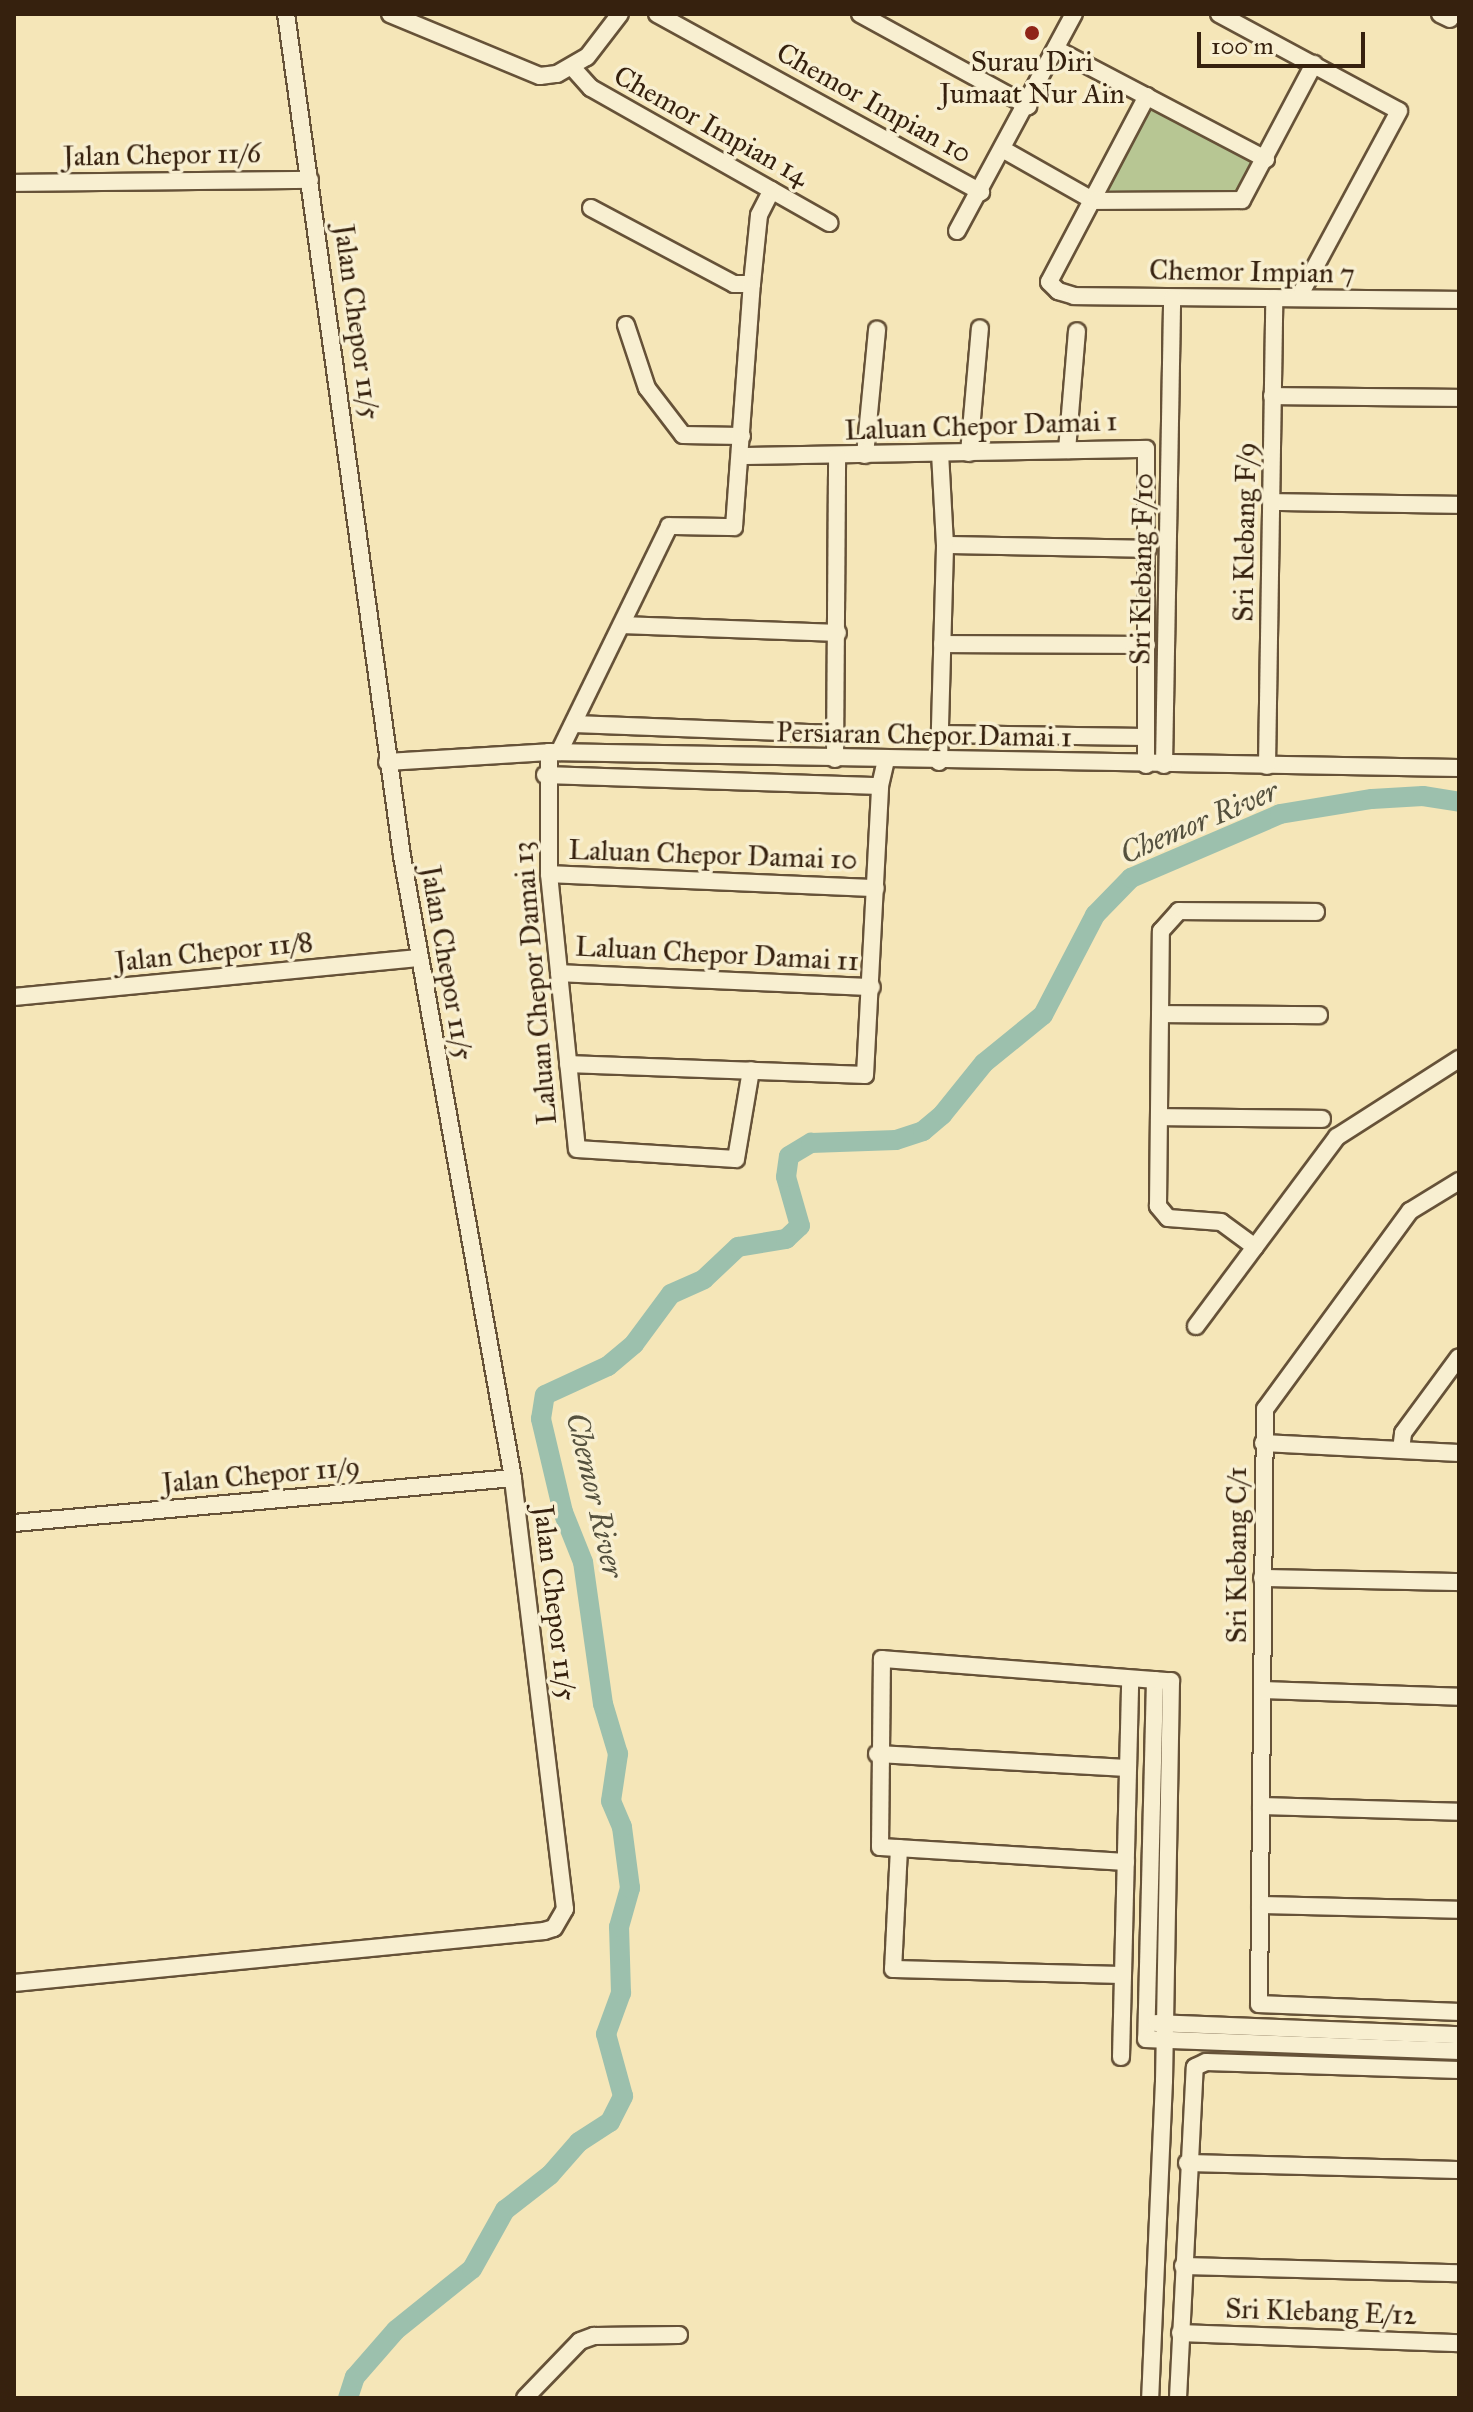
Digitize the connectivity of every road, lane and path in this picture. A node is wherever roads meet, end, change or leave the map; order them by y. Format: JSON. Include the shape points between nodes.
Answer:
{"nodes":[{"id":1,"x":286,"y":14,"type":"edge"},
{"id":2,"x":390,"y":14,"type":"edge"},
{"id":3,"x":620,"y":14,"type":"edge"},
{"id":4,"x":657,"y":14,"type":"edge"},
{"id":5,"x":860,"y":14,"type":"edge"},
{"id":6,"x":1074,"y":14,"type":"edge"},
{"id":7,"x":1219,"y":14,"type":"edge"},
{"id":8,"x":1058,"y":50,"type":"junction"},
{"id":9,"x":1314,"y":64,"type":"junction"},
{"id":10,"x":572,"y":67,"type":"junction"},
{"id":11,"x":1147,"y":96,"type":"junction"},
{"id":12,"x":1028,"y":106,"type":"junction"},
{"id":13,"x":1004,"y":150,"type":"junction"},
{"id":14,"x":1266,"y":159,"type":"junction"},
{"id":15,"x":310,"y":180,"type":"junction"},
{"id":16,"x":14,"y":183,"type":"edge"},
{"id":17,"x":772,"y":190,"type":"junction"},
{"id":18,"x":981,"y":192,"type":"junction"},
{"id":19,"x":1094,"y":201,"type":"junction"},
{"id":20,"x":591,"y":208,"type":"dead end"},
{"id":21,"x":830,"y":223,"type":"dead end"},
{"id":22,"x":957,"y":231,"type":"dead end"},
{"id":23,"x":752,"y":284,"type":"junction"},
{"id":24,"x":1302,"y":291,"type":"dead end"},
{"id":25,"x":1172,"y":298,"type":"junction"},
{"id":26,"x":1274,"y":298,"type":"junction"},
{"id":27,"x":1459,"y":300,"type":"edge"},
{"id":28,"x":626,"y":325,"type":"dead end"},
{"id":29,"x":980,"y":328,"type":"dead end"},
{"id":30,"x":877,"y":330,"type":"dead end"},
{"id":31,"x":1077,"y":331,"type":"dead end"},
{"id":32,"x":1272,"y":396,"type":"junction"},
{"id":33,"x":1459,"y":398,"type":"edge"},
{"id":34,"x":742,"y":436,"type":"junction"},
{"id":35,"x":1067,"y":450,"type":"junction"},
{"id":36,"x":969,"y":453,"type":"junction"},
{"id":37,"x":940,"y":454,"type":"junction"},
{"id":38,"x":865,"y":455,"type":"junction"},
{"id":39,"x":740,"y":456,"type":"junction"},
{"id":40,"x":837,"y":456,"type":"junction"},
{"id":41,"x":1273,"y":502,"type":"junction"},
{"id":42,"x":1459,"y":505,"type":"edge"},
{"id":43,"x":945,"y":545,"type":"junction"},
{"id":44,"x":1148,"y":549,"type":"junction"},
{"id":45,"x":622,"y":625,"type":"junction"},
{"id":46,"x":838,"y":633,"type":"junction"},
{"id":47,"x":942,"y":644,"type":"junction"},
{"id":48,"x":1147,"y":645,"type":"junction"},
{"id":49,"x":574,"y":724,"type":"junction"},
{"id":50,"x":835,"y":734,"type":"junction"},
{"id":51,"x":940,"y":734,"type":"junction"},
{"id":52,"x":1146,"y":737,"type":"junction"},
{"id":53,"x":554,"y":752,"type":"junction"},
{"id":54,"x":835,"y":759,"type":"junction"},
{"id":55,"x":886,"y":761,"type":"junction"},
{"id":56,"x":387,"y":762,"type":"junction"},
{"id":57,"x":939,"y":762,"type":"junction"},
{"id":58,"x":1146,"y":765,"type":"junction"},
{"id":59,"x":1164,"y":765,"type":"junction"},
{"id":60,"x":1267,"y":766,"type":"junction"},
{"id":61,"x":1459,"y":768,"type":"edge"},
{"id":62,"x":545,"y":775,"type":"junction"},
{"id":63,"x":880,"y":786,"type":"junction"},
{"id":64,"x":549,"y":874,"type":"junction"},
{"id":65,"x":876,"y":888,"type":"junction"},
{"id":66,"x":1316,"y":912,"type":"dead end"},
{"id":67,"x":418,"y":958,"type":"junction"},
{"id":68,"x":559,"y":973,"type":"junction"},
{"id":69,"x":872,"y":987,"type":"junction"},
{"id":70,"x":14,"y":997,"type":"edge"},
{"id":71,"x":1160,"y":1014,"type":"junction"},
{"id":72,"x":1319,"y":1015,"type":"dead end"},
{"id":73,"x":1459,"y":1059,"type":"edge"},
{"id":74,"x":568,"y":1064,"type":"junction"},
{"id":75,"x":751,"y":1070,"type":"junction"},
{"id":76,"x":1159,"y":1117,"type":"junction"},
{"id":77,"x":1322,"y":1119,"type":"dead end"},
{"id":78,"x":1459,"y":1181,"type":"edge"},
{"id":79,"x":1255,"y":1247,"type":"junction"},
{"id":80,"x":1196,"y":1326,"type":"dead end"},
{"id":81,"x":1459,"y":1357,"type":"edge"},
{"id":82,"x":1263,"y":1443,"type":"junction"},
{"id":83,"x":1401,"y":1450,"type":"junction"},
{"id":84,"x":1459,"y":1453,"type":"edge"},
{"id":85,"x":513,"y":1478,"type":"junction"},
{"id":86,"x":14,"y":1523,"type":"edge"},
{"id":87,"x":1262,"y":1578,"type":"junction"},
{"id":88,"x":1459,"y":1582,"type":"edge"},
{"id":89,"x":1130,"y":1679,"type":"junction"},
{"id":90,"x":1163,"y":1681,"type":"junction"},
{"id":91,"x":1263,"y":1690,"type":"junction"},
{"id":92,"x":1459,"y":1697,"type":"edge"},
{"id":93,"x":877,"y":1754,"type":"junction"},
{"id":94,"x":1128,"y":1768,"type":"junction"},
{"id":95,"x":1261,"y":1806,"type":"junction"},
{"id":96,"x":1459,"y":1812,"type":"edge"},
{"id":97,"x":899,"y":1848,"type":"junction"},
{"id":98,"x":1126,"y":1862,"type":"junction"},
{"id":99,"x":1260,"y":1905,"type":"junction"},
{"id":100,"x":1459,"y":1910,"type":"edge"},
{"id":101,"x":1123,"y":1975,"type":"junction"},
{"id":102,"x":14,"y":1983,"type":"edge"},
{"id":103,"x":1459,"y":2012,"type":"edge"},
{"id":104,"x":1165,"y":2032,"type":"junction"},
{"id":105,"x":1459,"y":2035,"type":"edge"},
{"id":106,"x":1459,"y":2051,"type":"edge"},
{"id":107,"x":1121,"y":2057,"type":"dead end"},
{"id":108,"x":1459,"y":2070,"type":"edge"},
{"id":109,"x":1187,"y":2163,"type":"junction"},
{"id":110,"x":1459,"y":2170,"type":"edge"},
{"id":111,"x":1183,"y":2266,"type":"junction"},
{"id":112,"x":1459,"y":2273,"type":"edge"},
{"id":113,"x":1180,"y":2333,"type":"junction"},
{"id":114,"x":679,"y":2335,"type":"dead end"},
{"id":115,"x":1459,"y":2343,"type":"edge"},
{"id":116,"x":525,"y":2398,"type":"edge"},
{"id":117,"x":1150,"y":2398,"type":"edge"},
{"id":118,"x":1178,"y":2398,"type":"edge"}],
"edges":[{"from":1,"to":15,"type":"street","name":"Jalan Chepor 11/5"},
{"from":2,"to":10,"type":"street","via":[[540,76]]},
{"from":3,"to":10,"type":"street","via":[[605,38]]},
{"from":4,"to":18,"type":"street","name":"Chemor Impian 10"},
{"from":5,"to":12,"type":"street"},
{"from":6,"to":8,"type":"street"},
{"from":7,"to":9,"type":"street"},
{"from":8,"to":11,"type":"street"},
{"from":8,"to":12,"type":"street"},
{"from":9,"to":14,"type":"street"},
{"from":9,"to":24,"type":"street","via":[[1399,111]]},
{"from":10,"to":17,"type":"street","name":"Chemor Impian 14","via":[[591,88]]},
{"from":11,"to":14,"type":"street"},
{"from":11,"to":19,"type":"street"},
{"from":12,"to":13,"type":"street"},
{"from":13,"to":18,"type":"street"},
{"from":13,"to":19,"type":"street"},
{"from":14,"to":19,"type":"street","via":[[1242,200]]},
{"from":15,"to":16,"type":"street","name":"Jalan Chepor 11/6"},
{"from":15,"to":56,"type":"street","name":"Jalan Chepor 11/5"},
{"from":17,"to":21,"type":"street","name":"Chemor Impian 14"},
{"from":17,"to":23,"type":"street","via":[[759,215]]},
{"from":18,"to":22,"type":"street"},
{"from":19,"to":25,"type":"street","name":"Chemor Impian 7","via":[[1049,282],[1074,296]]},
{"from":20,"to":23,"type":"street","via":[[734,284]]},
{"from":23,"to":34,"type":"street"},
{"from":25,"to":26,"type":"street","name":"Chemor Impian 7"},
{"from":25,"to":59,"type":"street","name":"Sri Klebang F/10"},
{"from":26,"to":27,"type":"street","name":"Chemor Impian 7"},
{"from":26,"to":32,"type":"street","name":"Sri Klebang F/9"},
{"from":28,"to":34,"type":"street","via":[[647,388],[683,435]]},
{"from":29,"to":36,"type":"street"},
{"from":30,"to":38,"type":"street"},
{"from":31,"to":35,"type":"street"},
{"from":32,"to":33,"type":"street"},
{"from":32,"to":41,"type":"street","name":"Sri Klebang F/9"},
{"from":34,"to":39,"type":"street"},
{"from":35,"to":36,"type":"street","name":"Laluan Chepor Damai 1"},
{"from":35,"to":44,"type":"street","name":"Laluan Chepor Damai 1","via":[[1149,452]]},
{"from":36,"to":37,"type":"street","name":"Laluan Chepor Damai 1"},
{"from":37,"to":38,"type":"street","name":"Laluan Chepor Damai 1"},
{"from":37,"to":43,"type":"street"},
{"from":38,"to":40,"type":"street","name":"Laluan Chepor Damai 1"},
{"from":39,"to":40,"type":"street","name":"Laluan Chepor Damai 1"},
{"from":39,"to":45,"type":"street","via":[[734,527],[669,526]]},
{"from":40,"to":46,"type":"street"},
{"from":41,"to":42,"type":"street"},
{"from":41,"to":60,"type":"street","name":"Sri Klebang F/9"},
{"from":43,"to":44,"type":"street"},
{"from":43,"to":47,"type":"street"},
{"from":44,"to":48,"type":"street","name":"Laluan Chepor Damai 1"},
{"from":45,"to":46,"type":"street"},
{"from":45,"to":49,"type":"street"},
{"from":46,"to":50,"type":"street"},
{"from":47,"to":48,"type":"street"},
{"from":47,"to":51,"type":"street"},
{"from":48,"to":52,"type":"street","name":"Laluan Chepor Damai 1"},
{"from":49,"to":50,"type":"street"},
{"from":49,"to":53,"type":"street"},
{"from":50,"to":54,"type":"street"},
{"from":51,"to":52,"type":"street"},
{"from":51,"to":57,"type":"street"},
{"from":52,"to":58,"type":"street","name":"Laluan Chepor Damai 1"},
{"from":53,"to":54,"type":"street","name":"Persiaran Chepor Damai 1"},
{"from":53,"to":56,"type":"street","name":"Persiaran Chepor Damai 1"},
{"from":53,"to":62,"type":"street","name":"Laluan Chepor Damai 13"},
{"from":54,"to":55,"type":"street","name":"Persiaran Chepor Damai 1"},
{"from":55,"to":57,"type":"street","name":"Persiaran Chepor Damai 1"},
{"from":55,"to":63,"type":"street"},
{"from":56,"to":67,"type":"street","name":"Jalan Chepor 11/5"},
{"from":57,"to":58,"type":"street","name":"Persiaran Chepor Damai 1"},
{"from":58,"to":59,"type":"street","name":"Persiaran Chepor Damai 1"},
{"from":59,"to":60,"type":"street","name":"Persiaran Chepor Damai 1"},
{"from":60,"to":61,"type":"street","name":"Persiaran Chepor Damai 1"},
{"from":62,"to":63,"type":"street"},
{"from":62,"to":64,"type":"street","name":"Laluan Chepor Damai 13"},
{"from":63,"to":65,"type":"street"},
{"from":64,"to":65,"type":"street","name":"Laluan Chepor Damai 10"},
{"from":64,"to":68,"type":"street","name":"Laluan Chepor Damai 13"},
{"from":65,"to":69,"type":"street"},
{"from":66,"to":71,"type":"street","via":[[1179,911],[1161,931]]},
{"from":67,"to":70,"type":"street","name":"Jalan Chepor 11/8"},
{"from":67,"to":85,"type":"street","name":"Jalan Chepor 11/5"},
{"from":68,"to":69,"type":"street","name":"Laluan Chepor Damai 11"},
{"from":68,"to":74,"type":"street","name":"Laluan Chepor Damai 13"},
{"from":69,"to":75,"type":"street","via":[[865,1075]]},
{"from":71,"to":72,"type":"street"},
{"from":71,"to":76,"type":"street"},
{"from":73,"to":79,"type":"street","via":[[1351,1123]]},
{"from":74,"to":75,"type":"street"},
{"from":74,"to":75,"type":"street","name":"Laluan Chepor Damai 13","via":[[581,1153],[731,1160],[739,1156]]},
{"from":76,"to":77,"type":"street"},
{"from":76,"to":79,"type":"street","via":[[1160,1214],[1221,1222]]},
{"from":78,"to":82,"type":"street","name":"Sri Klebang C/1","via":[[1410,1211],[1268,1398]]},
{"from":79,"to":80,"type":"street"},
{"from":81,"to":83,"type":"street","via":[[1403,1433]]},
{"from":82,"to":83,"type":"street"},
{"from":82,"to":87,"type":"street","name":"Sri Klebang C/1"},
{"from":83,"to":84,"type":"street"},
{"from":85,"to":86,"type":"street","name":"Jalan Chepor 11/9"},
{"from":85,"to":102,"type":"street","name":"Jalan Chepor 11/5","via":[[565,1889],[560,1918],[544,1931]]},
{"from":87,"to":88,"type":"street"},
{"from":87,"to":91,"type":"street","name":"Sri Klebang C/1"},
{"from":89,"to":90,"type":"street"},
{"from":89,"to":93,"type":"street","via":[[882,1659]]},
{"from":89,"to":94,"type":"street"},
{"from":90,"to":104,"type":"street"},
{"from":90,"to":104,"type":"street","via":[[1146,2039]]},
{"from":91,"to":92,"type":"street"},
{"from":91,"to":95,"type":"street","name":"Sri Klebang C/1"},
{"from":93,"to":94,"type":"street"},
{"from":93,"to":97,"type":"street","via":[[880,1847]]},
{"from":94,"to":98,"type":"street"},
{"from":95,"to":96,"type":"street"},
{"from":95,"to":99,"type":"street","name":"Sri Klebang C/1"},
{"from":97,"to":98,"type":"street"},
{"from":97,"to":101,"type":"street","via":[[893,1969]]},
{"from":98,"to":101,"type":"street"},
{"from":99,"to":100,"type":"street"},
{"from":99,"to":103,"type":"street","name":"Sri Klebang C/1","via":[[1259,2004]]},
{"from":101,"to":107,"type":"street"},
{"from":104,"to":105,"type":"street"},
{"from":104,"to":106,"type":"street"},
{"from":104,"to":117,"type":"street"},
{"from":108,"to":109,"type":"street","via":[[1206,2062],[1195,2067],[1190,2078]]},
{"from":109,"to":110,"type":"street"},
{"from":109,"to":111,"type":"street"},
{"from":111,"to":112,"type":"street"},
{"from":111,"to":113,"type":"street"},
{"from":113,"to":115,"type":"street","name":"Sri Klebang E/12"},
{"from":113,"to":118,"type":"street"},
{"from":114,"to":116,"type":"street","via":[[594,2336],[580,2341]]}]}
